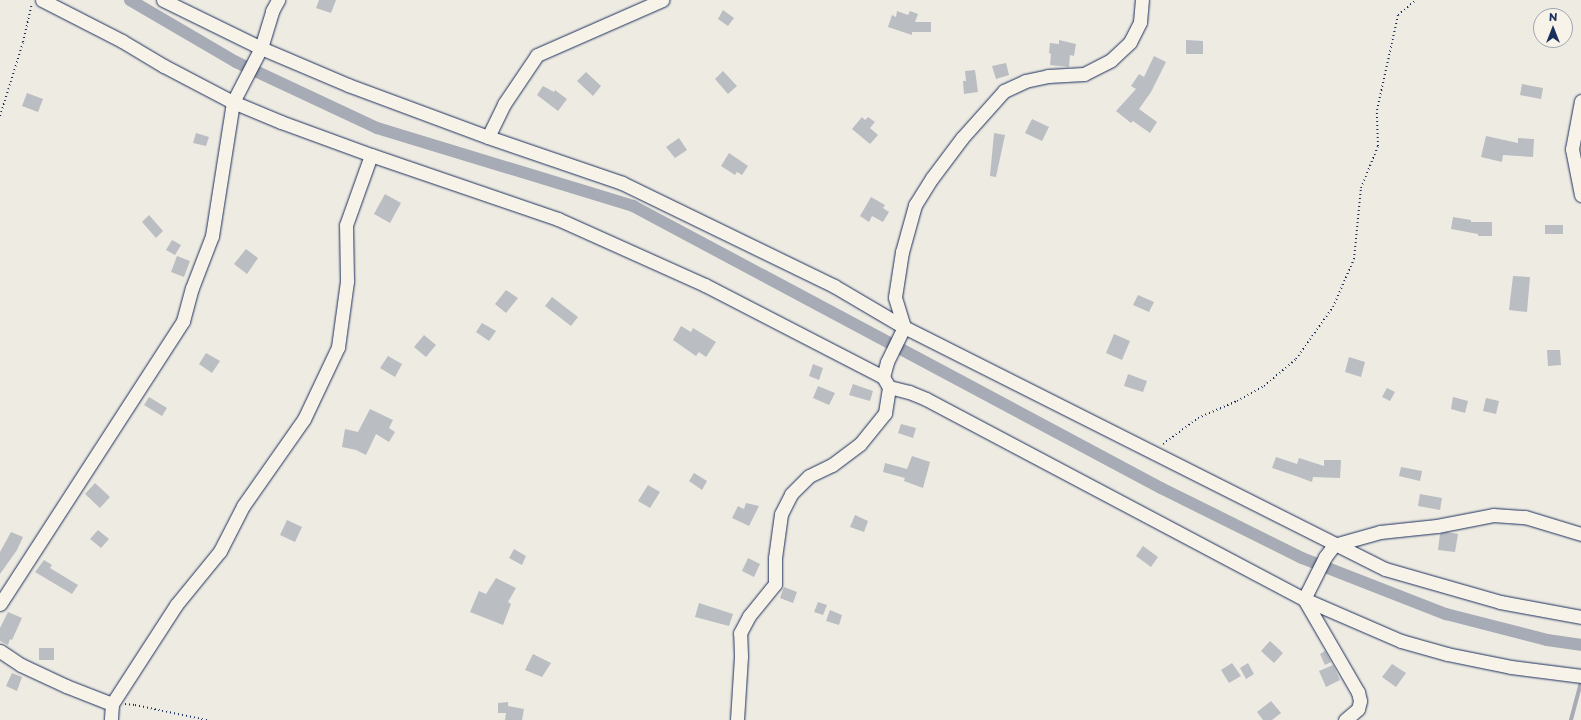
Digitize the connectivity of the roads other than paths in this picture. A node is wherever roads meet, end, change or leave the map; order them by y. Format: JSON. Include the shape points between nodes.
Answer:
{"nodes":[{"id":1,"x":42,"y":0,"type":"edge"},
{"id":2,"x":163,"y":0,"type":"edge"},
{"id":3,"x":278,"y":0,"type":"edge"},
{"id":4,"x":662,"y":0,"type":"edge"},
{"id":5,"x":1142,"y":0,"type":"edge"},
{"id":6,"x":261,"y":48,"type":"junction"},
{"id":7,"x":1581,"y":101,"type":"edge"},
{"id":8,"x":233,"y":102,"type":"junction"},
{"id":9,"x":488,"y":137,"type":"junction"},
{"id":10,"x":371,"y":155,"type":"junction"},
{"id":11,"x":1581,"y":195,"type":"edge"},
{"id":12,"x":904,"y":327,"type":"junction"},
{"id":13,"x":886,"y":382,"type":"junction"},
{"id":14,"x":1581,"y":534,"type":"edge"},
{"id":15,"x":1334,"y":544,"type":"junction"},
{"id":16,"x":1306,"y":594,"type":"junction"},
{"id":17,"x":0,"y":604,"type":"edge"},
{"id":18,"x":1581,"y":617,"type":"edge"},
{"id":19,"x":0,"y":651,"type":"edge"},
{"id":20,"x":1581,"y":676,"type":"edge"},
{"id":21,"x":112,"y":704,"type":"junction"},
{"id":22,"x":111,"y":720,"type":"edge"},
{"id":23,"x":737,"y":720,"type":"edge"},
{"id":24,"x":1345,"y":720,"type":"edge"}],
"edges":[{"from":1,"to":8,"type":"street"},
{"from":2,"to":6,"type":"street"},
{"from":3,"to":6,"type":"street"},
{"from":4,"to":9,"type":"street","via":[[537,55],[504,104]]},
{"from":5,"to":12,"type":"street","via":[[1140,22],[1130,42],[1111,60],[1084,74],[1048,76],[1025,81],[1004,91],[962,138],[932,178],[914,205],[902,252],[895,297]]},
{"from":6,"to":8,"type":"street"},
{"from":6,"to":9,"type":"street","via":[[348,85]]},
{"from":7,"to":11,"type":"street","via":[[1572,149]]},
{"from":8,"to":10,"type":"street"},
{"from":8,"to":17,"type":"street","via":[[212,236],[192,288],[183,321]]},
{"from":9,"to":12,"type":"street","via":[[622,183],[834,286]]},
{"from":10,"to":13,"type":"street","via":[[558,219],[705,285]]},
{"from":10,"to":21,"type":"street","via":[[346,225],[347,281],[338,347],[304,419],[243,506],[220,551],[176,605]]},
{"from":12,"to":13,"type":"street","via":[[887,362]]},
{"from":12,"to":15,"type":"street"},
{"from":13,"to":16,"type":"street","via":[[926,399]]},
{"from":13,"to":23,"type":"street","via":[[885,413],[860,444],[832,465],[809,476],[791,494],[781,514],[775,584],[749,616],[740,633]]},
{"from":14,"to":15,"type":"street","via":[[1525,517],[1493,515],[1437,526],[1380,532]]},
{"from":15,"to":16,"type":"street"},
{"from":15,"to":18,"type":"street","via":[[1385,569],[1500,602]]},
{"from":16,"to":20,"type":"street","via":[[1402,641],[1439,652],[1511,667]]},
{"from":16,"to":24,"type":"street","via":[[1358,692],[1358,709]]},
{"from":19,"to":21,"type":"street","via":[[21,665]]},
{"from":21,"to":22,"type":"street"}]}
